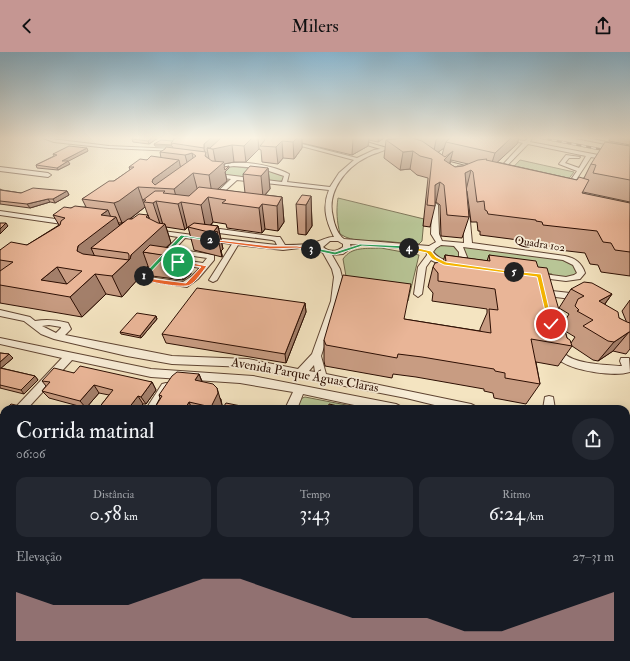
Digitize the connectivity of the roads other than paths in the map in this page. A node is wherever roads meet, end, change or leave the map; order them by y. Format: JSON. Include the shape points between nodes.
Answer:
{"nodes":[{"id":1,"x":216,"y":166,"type":"edge"},
{"id":2,"x":252,"y":166,"type":"edge"},
{"id":3,"x":349,"y":166,"type":"edge"},
{"id":4,"x":449,"y":166,"type":"edge"},
{"id":5,"x":497,"y":166,"type":"edge"},
{"id":6,"x":582,"y":166,"type":"edge"},
{"id":7,"x":571,"y":167,"type":"edge"},
{"id":8,"x":0,"y":169,"type":"edge"},
{"id":9,"x":580,"y":170,"type":"junction"},
{"id":10,"x":488,"y":174,"type":"junction"},
{"id":11,"x":48,"y":175,"type":"dead end"},
{"id":12,"x":503,"y":177,"type":"edge"},
{"id":13,"x":236,"y":178,"type":"junction"},
{"id":14,"x":284,"y":183,"type":"junction"},
{"id":15,"x":332,"y":189,"type":"junction"},
{"id":16,"x":557,"y":190,"type":"edge"},
{"id":17,"x":568,"y":193,"type":"joint"},
{"id":18,"x":209,"y":202,"type":"edge"},
{"id":19,"x":436,"y":205,"type":"edge"},
{"id":20,"x":465,"y":207,"type":"edge"},
{"id":21,"x":0,"y":213,"type":"edge"},
{"id":22,"x":332,"y":227,"type":"junction"},
{"id":23,"x":63,"y":228,"type":"edge"},
{"id":24,"x":146,"y":231,"type":"edge"},
{"id":25,"x":183,"y":236,"type":"junction"},
{"id":26,"x":209,"y":240,"type":"junction"},
{"id":27,"x":342,"y":240,"type":"junction"},
{"id":28,"x":322,"y":241,"type":"junction"},
{"id":29,"x":440,"y":243,"type":"junction"},
{"id":30,"x":455,"y":243,"type":"junction"},
{"id":31,"x":236,"y":244,"type":"junction"},
{"id":32,"x":362,"y":245,"type":"junction"},
{"id":33,"x":468,"y":245,"type":"junction"},
{"id":34,"x":297,"y":247,"type":"junction"},
{"id":35,"x":284,"y":248,"type":"junction"},
{"id":36,"x":325,"y":251,"type":"junction"},
{"id":37,"x":344,"y":251,"type":"junction"},
{"id":38,"x":429,"y":254,"type":"junction"},
{"id":39,"x":454,"y":265,"type":"junction"},
{"id":40,"x":204,"y":266,"type":"dead end"},
{"id":41,"x":336,"y":268,"type":"junction"},
{"id":42,"x":539,"y":276,"type":"junction"},
{"id":43,"x":213,"y":280,"type":"dead end"},
{"id":44,"x":543,"y":292,"type":"junction"},
{"id":45,"x":418,"y":294,"type":"dead end"},
{"id":46,"x":587,"y":298,"type":"edge"},
{"id":47,"x":547,"y":306,"type":"edge"},
{"id":48,"x":0,"y":313,"type":"edge"},
{"id":49,"x":14,"y":316,"type":"junction"},
{"id":50,"x":0,"y":322,"type":"edge"},
{"id":51,"x":34,"y":324,"type":"junction"},
{"id":52,"x":554,"y":334,"type":"edge"},
{"id":53,"x":57,"y":337,"type":"junction"},
{"id":54,"x":0,"y":341,"type":"edge"},
{"id":55,"x":127,"y":352,"type":"junction"},
{"id":56,"x":316,"y":356,"type":"junction"},
{"id":57,"x":69,"y":357,"type":"junction"},
{"id":58,"x":625,"y":361,"type":"dead end"},
{"id":59,"x":115,"y":366,"type":"junction"},
{"id":60,"x":301,"y":373,"type":"junction"},
{"id":61,"x":172,"y":376,"type":"junction"},
{"id":62,"x":322,"y":377,"type":"junction"},
{"id":63,"x":299,"y":390,"type":"junction"},
{"id":64,"x":24,"y":405,"type":"edge"},
{"id":65,"x":154,"y":405,"type":"edge"},
{"id":66,"x":293,"y":405,"type":"edge"},
{"id":67,"x":376,"y":405,"type":"edge"},
{"id":68,"x":454,"y":405,"type":"edge"}],
"edges":[{"from":1,"to":13,"type":"street","via":[[210,168],[212,173]]},
{"from":2,"to":14,"type":"street","via":[[280,170],[287,175]]},
{"from":3,"to":15,"type":"street"},
{"from":4,"to":10,"type":"main road"},
{"from":5,"to":10,"type":"street"},
{"from":6,"to":9,"type":"street"},
{"from":7,"to":9,"type":"street"},
{"from":8,"to":11,"type":"street"},
{"from":9,"to":17,"type":"street"},
{"from":10,"to":12,"type":"main road"},
{"from":13,"to":14,"type":"street"},
{"from":13,"to":18,"type":"street"},
{"from":14,"to":15,"type":"street"},
{"from":15,"to":22,"type":"street","via":[[328,203]]},
{"from":16,"to":17,"type":"main road"},
{"from":19,"to":29,"type":"street","via":[[435,234]]},
{"from":20,"to":33,"type":"street"},
{"from":21,"to":23,"type":"street","via":[[72,222]]},
{"from":22,"to":27,"type":"street"},
{"from":22,"to":28,"type":"street"},
{"from":24,"to":25,"type":"street"},
{"from":25,"to":26,"type":"street"},
{"from":25,"to":40,"type":"street","via":[[143,278],[184,285],[188,284]]},
{"from":26,"to":31,"type":"street"},
{"from":26,"to":35,"type":"street","via":[[220,230],[277,239]]},
{"from":27,"to":28,"type":"street"},
{"from":27,"to":32,"type":"street"},
{"from":27,"to":37,"type":"street","via":[[347,246]]},
{"from":28,"to":34,"type":"street"},
{"from":28,"to":36,"type":"street","via":[[319,246]]},
{"from":29,"to":30,"type":"street","name":"Quadra 102"},
{"from":29,"to":38,"type":"street","name":"Quadra 102"},
{"from":30,"to":33,"type":"street","name":"Quadra 102"},
{"from":30,"to":39,"type":"street","via":[[464,255],[463,260]]},
{"from":31,"to":35,"type":"street"},
{"from":31,"to":43,"type":"street"},
{"from":32,"to":37,"type":"street"},
{"from":32,"to":38,"type":"street","via":[[419,249]]},
{"from":33,"to":42,"type":"street","name":"Quadra 102","via":[[565,258],[580,267],[581,274],[566,279]]},
{"from":34,"to":35,"type":"street"},
{"from":34,"to":36,"type":"street"},
{"from":36,"to":37,"type":"street"},
{"from":36,"to":41,"type":"street"},
{"from":37,"to":41,"type":"street"},
{"from":38,"to":39,"type":"street","name":"Quadra 102"},
{"from":38,"to":45,"type":"street","via":[[422,267]]},
{"from":39,"to":42,"type":"street","name":"Quadra 102"},
{"from":41,"to":56,"type":"street","via":[[338,277],[335,301]]},
{"from":42,"to":44,"type":"street"},
{"from":44,"to":46,"type":"street"},
{"from":44,"to":47,"type":"street"},
{"from":48,"to":49,"type":"street","name":"Avenida Parque Águas Claras"},
{"from":49,"to":50,"type":"street"},
{"from":49,"to":51,"type":"street","name":"Avenida Parque Águas Claras"},
{"from":51,"to":53,"type":"street","name":"Avenida Parque Águas Claras","via":[[44,332]]},
{"from":51,"to":53,"type":"street","via":[[49,322],[65,325],[66,329]]},
{"from":52,"to":58,"type":"street","via":[[559,355],[567,360],[620,370],[627,369]]},
{"from":53,"to":55,"type":"street","name":"Avenida Parque Águas Claras"},
{"from":54,"to":57,"type":"street","name":"Avenida Parque Águas Claras"},
{"from":55,"to":59,"type":"street"},
{"from":55,"to":60,"type":"street","name":"Avenida Parque Águas Claras","via":[[172,360],[240,362]]},
{"from":56,"to":60,"type":"street"},
{"from":56,"to":62,"type":"street"},
{"from":57,"to":59,"type":"street","name":"Avenida Parque Águas Claras"},
{"from":57,"to":64,"type":"street"},
{"from":59,"to":61,"type":"street","name":"Avenida Parque Águas Claras"},
{"from":60,"to":62,"type":"street","name":"Avenida Parque Águas Claras"},
{"from":61,"to":63,"type":"street","name":"Avenida Parque Águas Claras","via":[[232,377]]},
{"from":61,"to":65,"type":"street"},
{"from":62,"to":68,"type":"street","name":"Avenida Parque Águas Claras"},
{"from":63,"to":66,"type":"street"},
{"from":63,"to":67,"type":"street","name":"Avenida Parque Águas Claras"}]}
